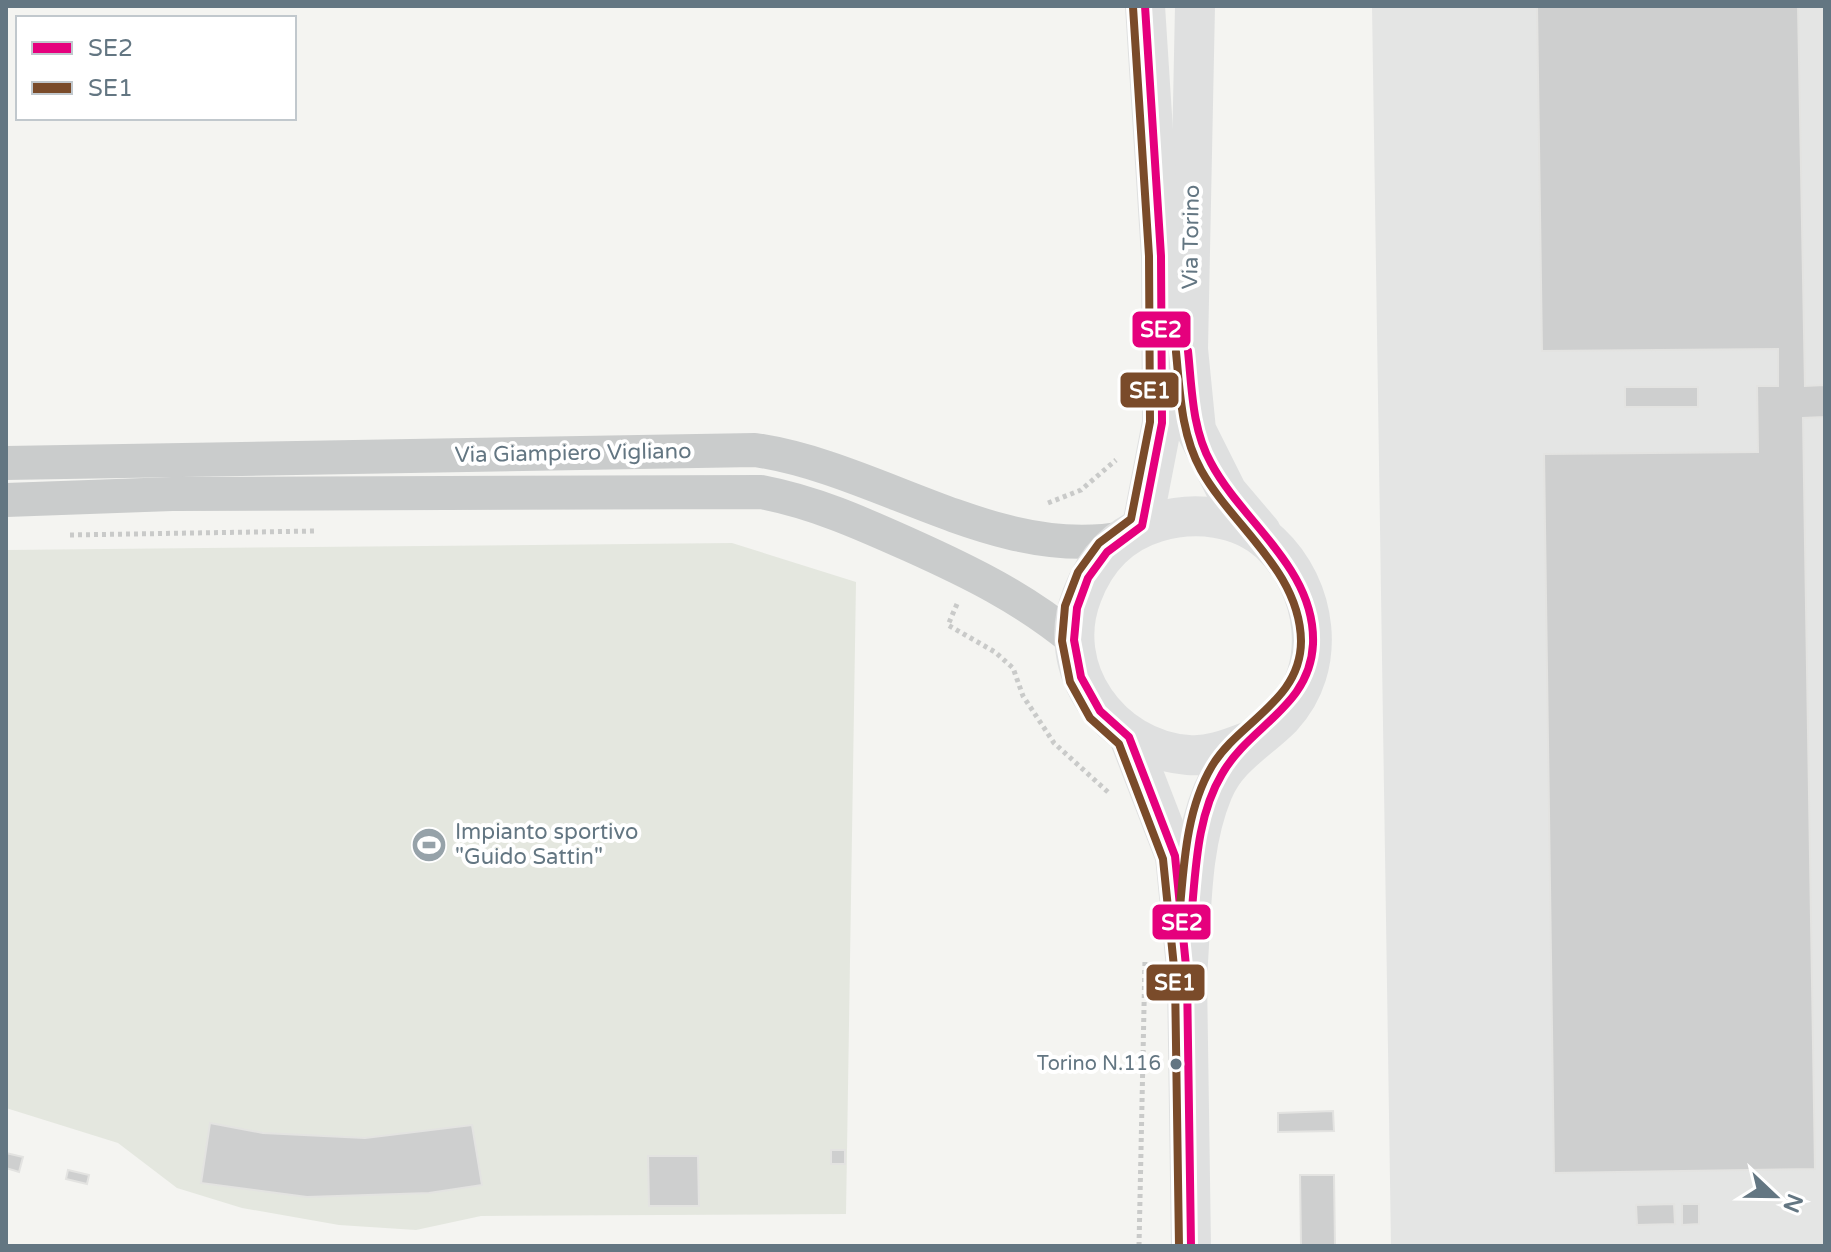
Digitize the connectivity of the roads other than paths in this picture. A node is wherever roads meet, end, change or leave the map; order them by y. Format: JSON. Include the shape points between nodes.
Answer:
{"nodes":[{"id":1,"x":1145,"y":6,"type":"edge"},
{"id":2,"x":1195,"y":6,"type":"edge"},
{"id":3,"x":6,"y":463,"type":"edge"},
{"id":4,"x":6,"y":500,"type":"edge"},
{"id":5,"x":1133,"y":532,"type":"junction"},
{"id":6,"x":1268,"y":541,"type":"junction"},
{"id":7,"x":1074,"y":640,"type":"junction"},
{"id":8,"x":1129,"y":737,"type":"junction"},
{"id":9,"x":1252,"y":740,"type":"junction"},
{"id":10,"x":1187,"y":976,"type":"junction"},
{"id":11,"x":1191,"y":1246,"type":"edge"}],
"edges":[{"from":1,"to":5,"type":"main road","name":"Via Torino","via":[[1161,256],[1162,423]]},
{"from":2,"to":6,"type":"main road","name":"Via Torino","via":[[1188,349],[1196,430],[1227,492]]},
{"from":3,"to":5,"type":"street","name":"Via Giampiero Vigliano","via":[[755,450],[826,465],[1025,538],[1079,543]]},
{"from":4,"to":7,"type":"street","name":"Via Giampiero Vigliano","via":[[188,494],[761,492],[831,510],[971,573],[1028,603]]},
{"from":5,"to":6,"type":"main road","via":[[1174,517],[1207,516],[1240,524]]},
{"from":5,"to":7,"type":"main road","via":[[1107,552],[1088,578],[1077,608]]},
{"from":6,"to":9,"type":"main road","via":[[1295,570],[1310,606],[1313,645],[1304,683],[1290,705]]},
{"from":7,"to":8,"type":"main road","via":[[1081,677],[1100,711]]},
{"from":8,"to":9,"type":"main road","via":[[1190,756],[1222,752]]},
{"from":8,"to":10,"type":"main road","via":[[1175,856]]},
{"from":9,"to":10,"type":"main road","via":[[1224,770],[1202,825]]},
{"from":10,"to":11,"type":"main road"}]}
